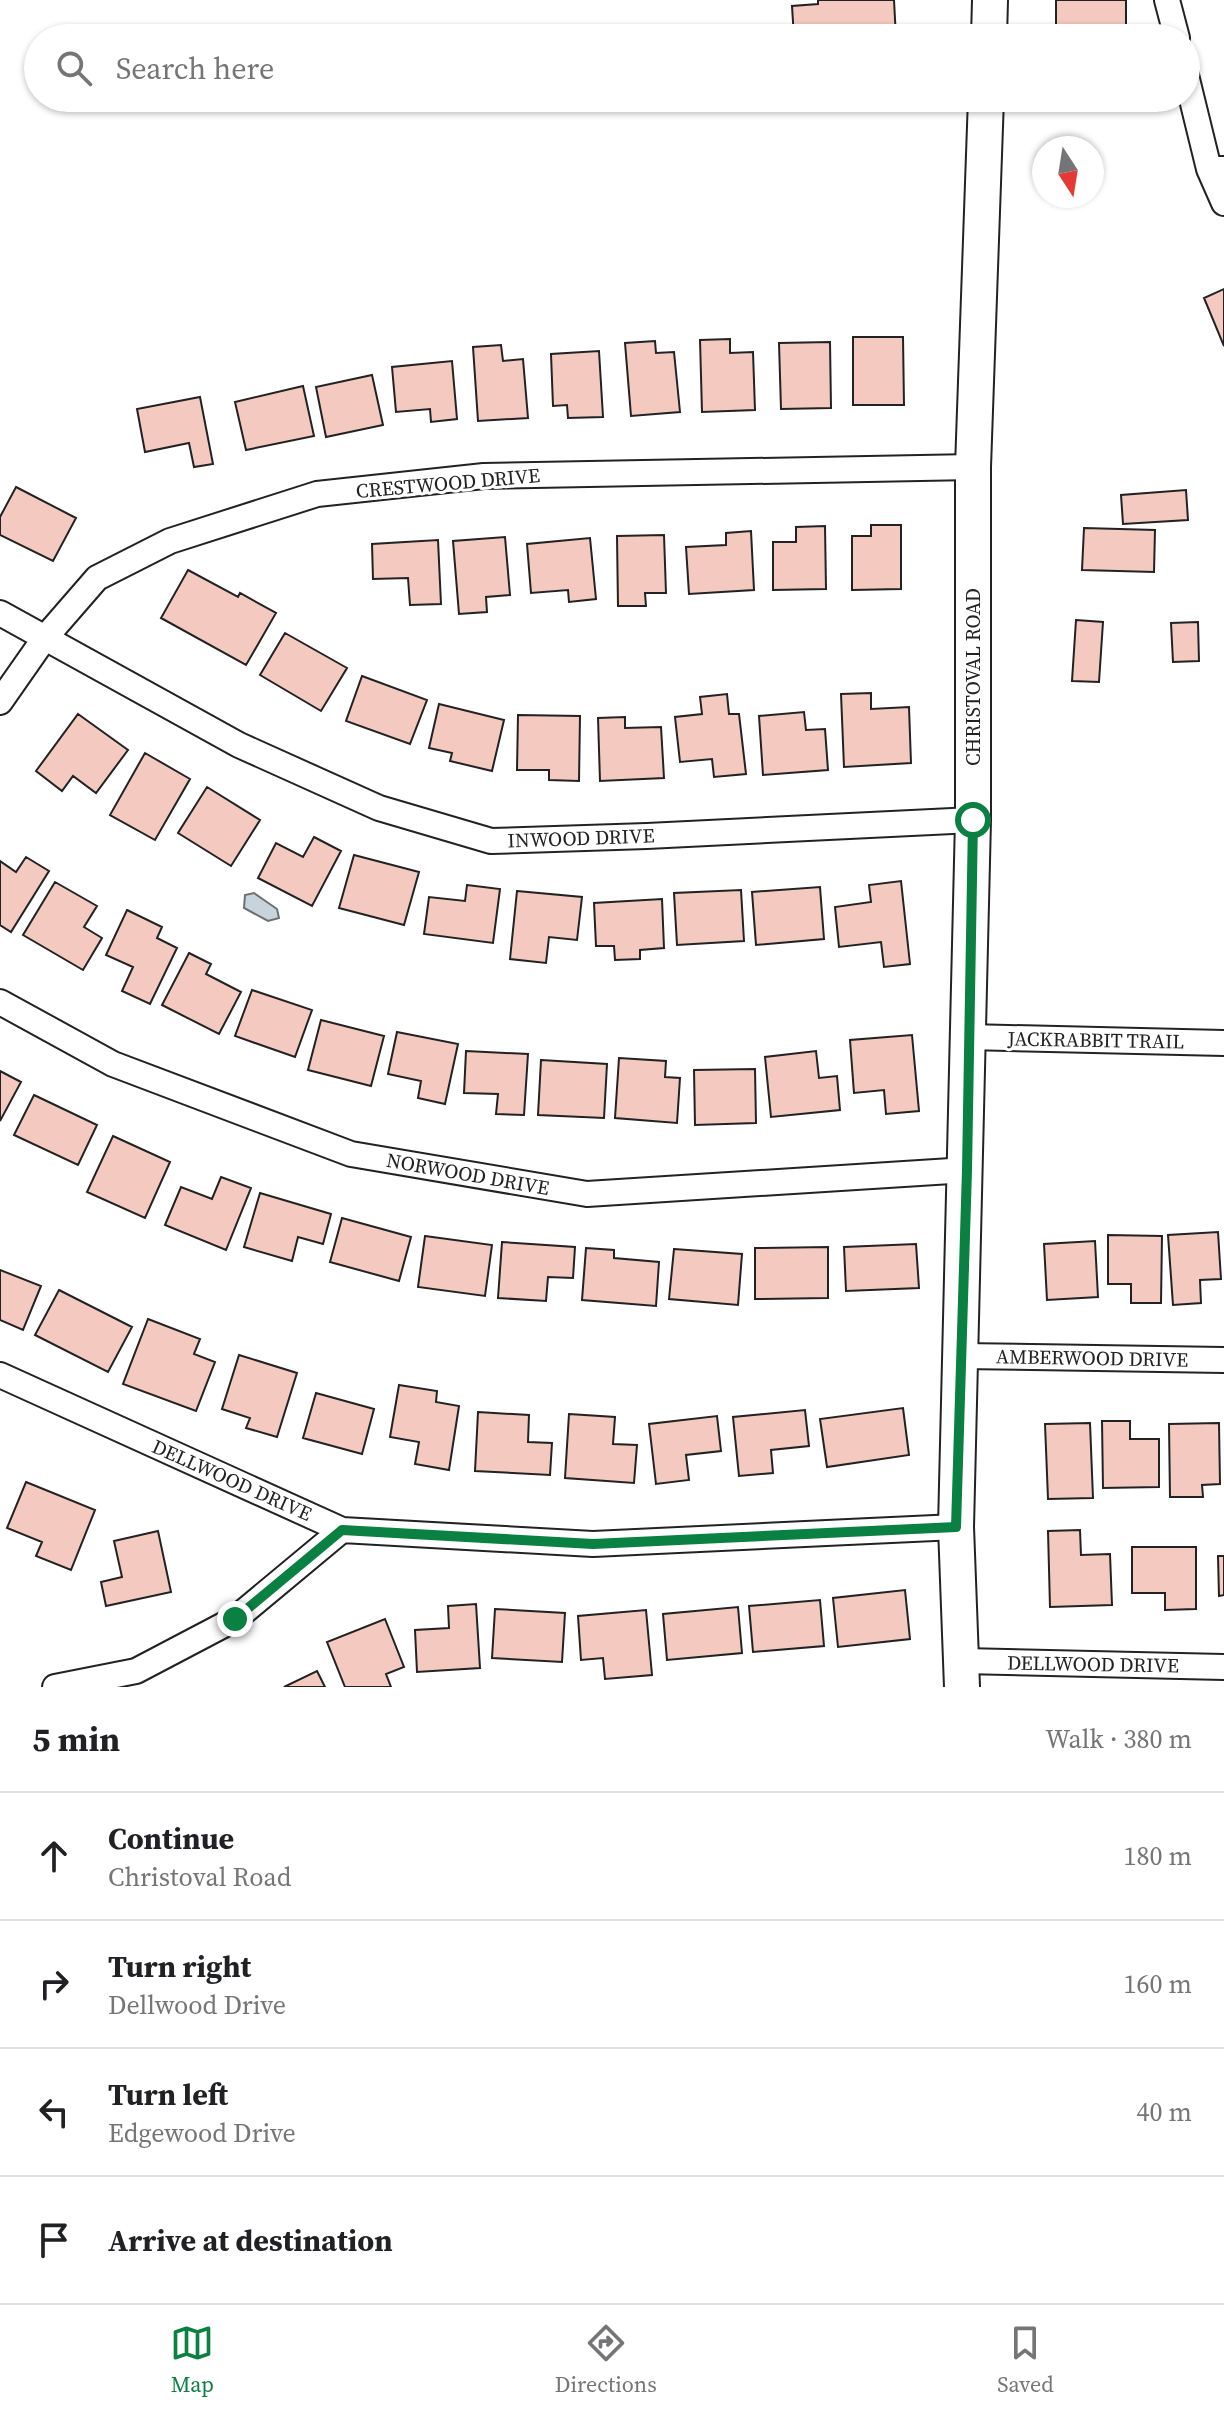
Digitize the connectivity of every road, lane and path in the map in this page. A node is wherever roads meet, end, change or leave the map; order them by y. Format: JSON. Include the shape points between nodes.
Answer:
{"nodes":[{"id":1,"x":990,"y":0,"type":"edge"},
{"id":2,"x":1167,"y":0,"type":"edge"},
{"id":3,"x":989,"y":24,"type":"edge"},
{"id":4,"x":1173,"y":24,"type":"edge"},
{"id":5,"x":986,"y":112,"type":"edge"},
{"id":6,"x":1198,"y":112,"type":"edge"},
{"id":7,"x":1217,"y":169,"type":"edge"},
{"id":8,"x":1224,"y":203,"type":"edge"},
{"id":9,"x":973,"y":467,"type":"junction"},
{"id":10,"x":0,"y":613,"type":"edge"},
{"id":11,"x":44,"y":639,"type":"junction"},
{"id":12,"x":0,"y":702,"type":"edge"},
{"id":13,"x":973,"y":820,"type":"junction"},
{"id":14,"x":0,"y":1002,"type":"edge"},
{"id":15,"x":968,"y":1037,"type":"junction"},
{"id":16,"x":1224,"y":1043,"type":"edge"},
{"id":17,"x":967,"y":1170,"type":"junction"},
{"id":18,"x":961,"y":1356,"type":"junction"},
{"id":19,"x":1224,"y":1360,"type":"edge"},
{"id":20,"x":0,"y":1375,"type":"edge"},
{"id":21,"x":956,"y":1527,"type":"junction"},
{"id":22,"x":342,"y":1530,"type":"junction"},
{"id":23,"x":1224,"y":1667,"type":"edge"},
{"id":24,"x":962,"y":1674,"type":"edge"},
{"id":25,"x":55,"y":1687,"type":"edge"}],
"edges":[{"from":1,"to":3,"type":"street"},
{"from":2,"to":4,"type":"street"},
{"from":5,"to":9,"type":"street","name":"CHRISTOVAL ROAD"},
{"from":6,"to":7,"type":"street"},
{"from":7,"to":8,"type":"street"},
{"from":9,"to":11,"type":"street","name":"CRESTWOOD DRIVE","via":[[484,476],[317,494],[170,541],[97,578]]},
{"from":9,"to":13,"type":"street","name":"CHRISTOVAL ROAD"},
{"from":10,"to":11,"type":"street","name":"INWOOD DRIVE"},
{"from":11,"to":12,"type":"street","name":"CRESTWOOD DRIVE"},
{"from":11,"to":13,"type":"street","name":"INWOOD DRIVE","via":[[239,745],[351,796],[491,841]]},
{"from":13,"to":15,"type":"street","name":"CHRISTOVAL ROAD"},
{"from":14,"to":17,"type":"street","name":"NORWOOD DRIVE","via":[[113,1064],[351,1154],[587,1194]]},
{"from":15,"to":16,"type":"street","name":"JACKRABBIT TRAIL"},
{"from":15,"to":17,"type":"street","name":"CHRISTOVAL ROAD"},
{"from":17,"to":18,"type":"street","name":"CHRISTOVAL ROAD"},
{"from":18,"to":19,"type":"street","name":"AMBERWOOD DRIVE"},
{"from":18,"to":21,"type":"street","name":"CHRISTOVAL ROAD"},
{"from":20,"to":22,"type":"street","name":"DELLWOOD DRIVE"},
{"from":21,"to":22,"type":"street","name":"DELLWOOD DRIVE","via":[[593,1544]]},
{"from":21,"to":24,"type":"street","name":"CHRISTOVAL ROAD"},
{"from":22,"to":25,"type":"street","via":[[235,1619],[136,1671]]},
{"from":23,"to":24,"type":"street","name":"DELLWOOD DRIVE"}]}
